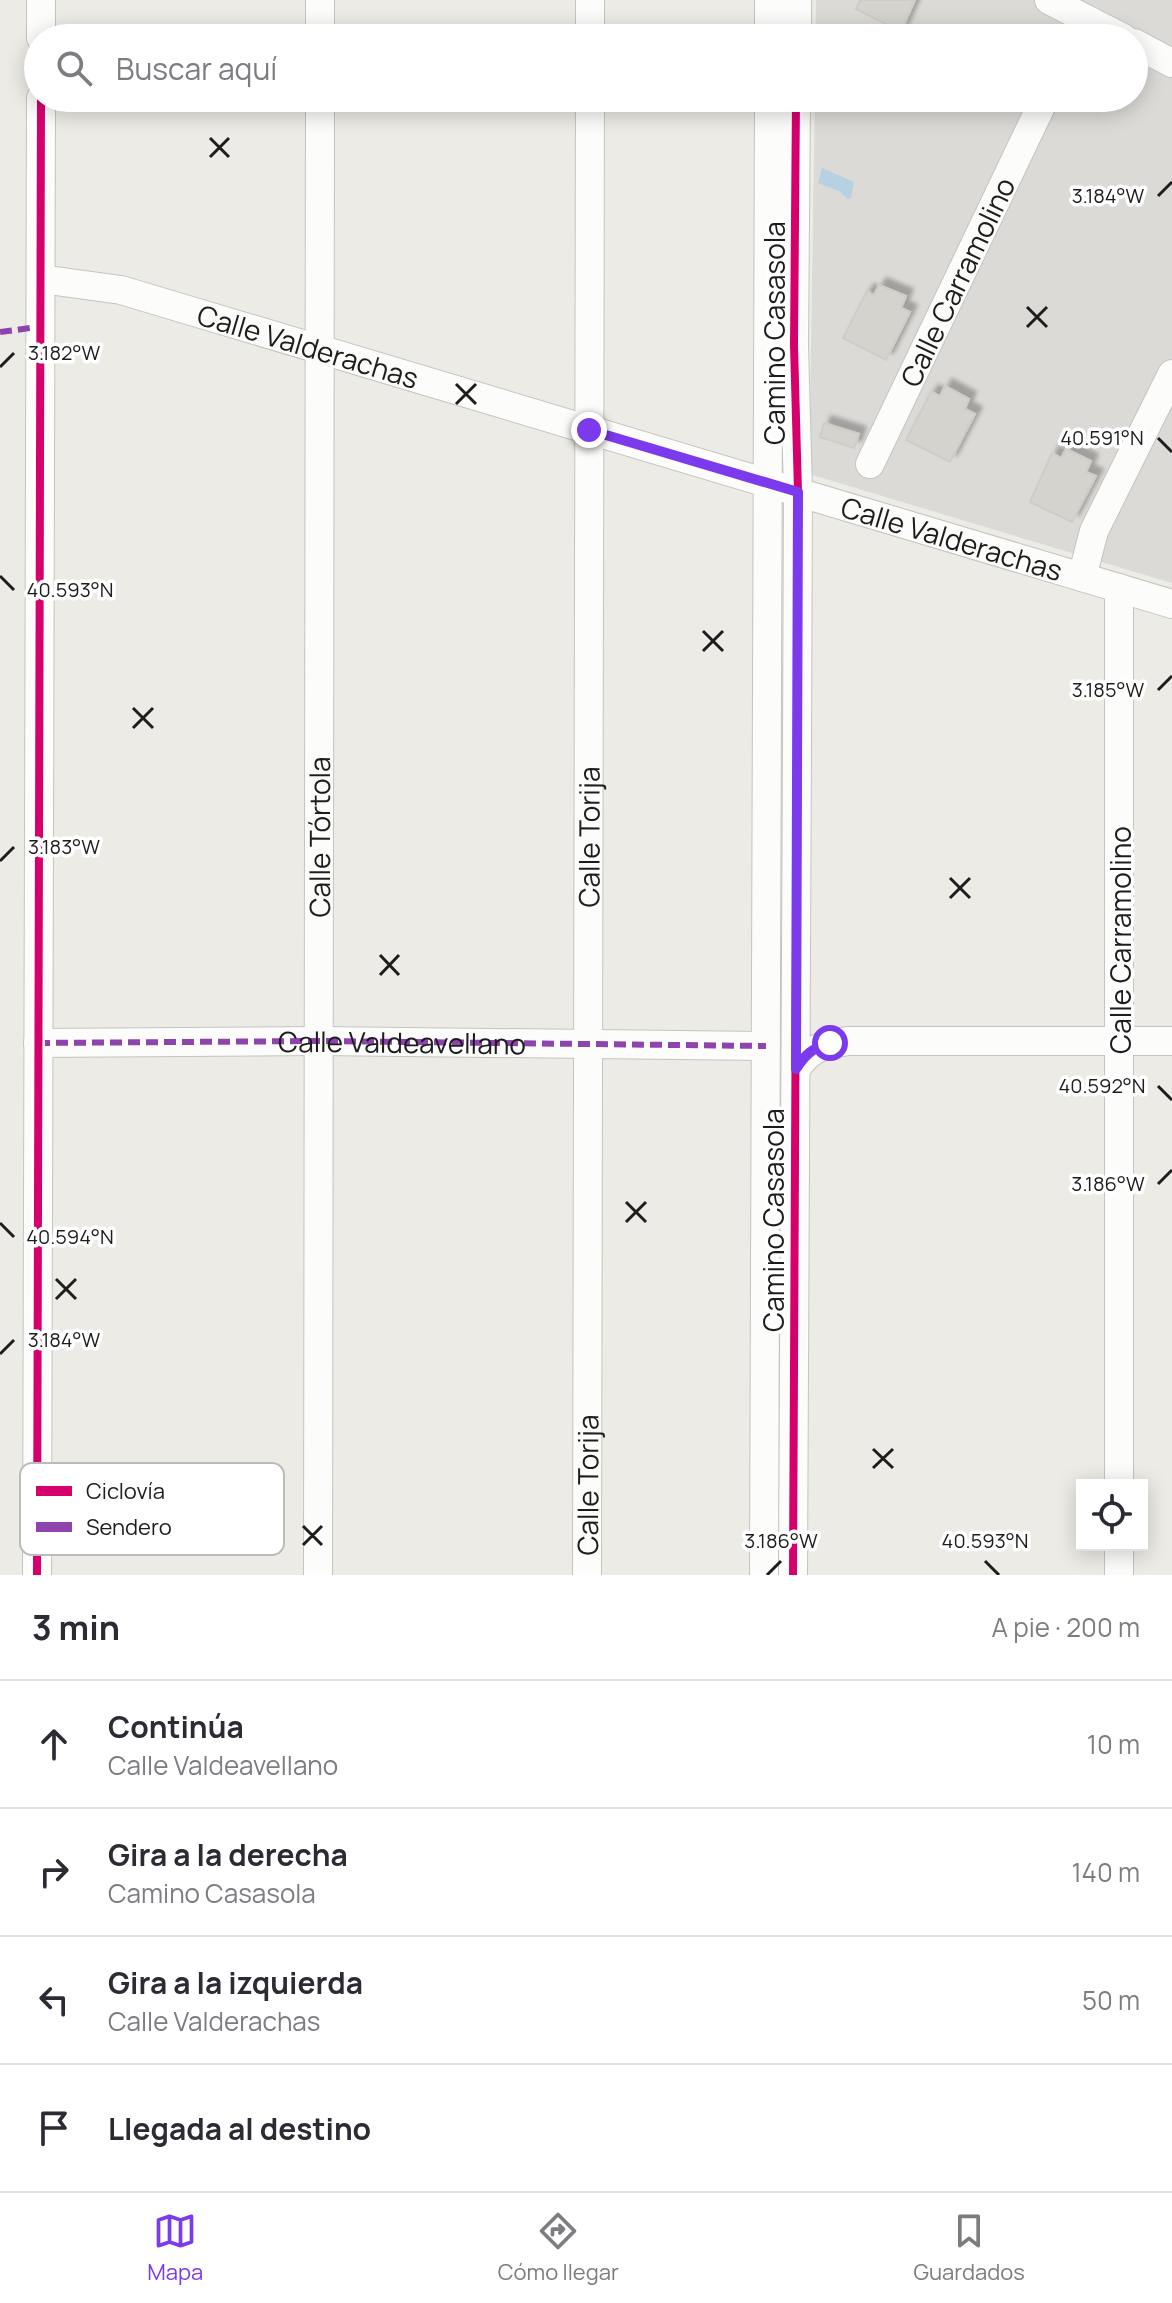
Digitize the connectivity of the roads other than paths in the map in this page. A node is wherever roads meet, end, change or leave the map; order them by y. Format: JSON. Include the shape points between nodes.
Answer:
{"nodes":[{"id":1,"x":41,"y":0,"type":"edge"},
{"id":2,"x":320,"y":0,"type":"edge"},
{"id":3,"x":590,"y":0,"type":"edge"},
{"id":4,"x":769,"y":0,"type":"edge"},
{"id":5,"x":797,"y":0,"type":"edge"},
{"id":6,"x":1049,"y":0,"type":"edge"},
{"id":7,"x":1083,"y":19,"type":"edge"},
{"id":8,"x":41,"y":24,"type":"edge"},
{"id":9,"x":320,"y":24,"type":"edge"},
{"id":10,"x":590,"y":24,"type":"edge"},
{"id":11,"x":769,"y":24,"type":"edge"},
{"id":12,"x":797,"y":24,"type":"edge"},
{"id":13,"x":1148,"y":50,"type":"edge"},
{"id":14,"x":1172,"y":63,"type":"edge"},
{"id":15,"x":41,"y":112,"type":"edge"},
{"id":16,"x":320,"y":112,"type":"edge"},
{"id":17,"x":590,"y":112,"type":"edge"},
{"id":18,"x":769,"y":112,"type":"edge"},
{"id":19,"x":796,"y":112,"type":"edge"},
{"id":20,"x":1038,"y":112,"type":"edge"},
{"id":21,"x":41,"y":279,"type":"junction"},
{"id":22,"x":320,"y":349,"type":"junction"},
{"id":23,"x":1172,"y":374,"type":"edge"},
{"id":24,"x":589,"y":430,"type":"junction"},
{"id":25,"x":870,"y":464,"type":"dead end"},
{"id":26,"x":769,"y":483,"type":"junction"},
{"id":27,"x":798,"y":492,"type":"junction"},
{"id":28,"x":1082,"y":577,"type":"junction"},
{"id":29,"x":1119,"y":588,"type":"junction"},
{"id":30,"x":1172,"y":604,"type":"edge"},
{"id":31,"x":319,"y":1041,"type":"junction"},
{"id":32,"x":1119,"y":1041,"type":"junction"},
{"id":33,"x":1172,"y":1041,"type":"edge"},
{"id":34,"x":38,"y":1043,"type":"junction"},
{"id":35,"x":589,"y":1043,"type":"junction"},
{"id":36,"x":766,"y":1046,"type":"junction"},
{"id":37,"x":796,"y":1069,"type":"junction"},
{"id":38,"x":37,"y":1463,"type":"edge"},
{"id":39,"x":1119,"y":1479,"type":"edge"},
{"id":40,"x":1119,"y":1551,"type":"edge"},
{"id":41,"x":37,"y":1555,"type":"edge"},
{"id":42,"x":37,"y":1575,"type":"edge"},
{"id":43,"x":318,"y":1575,"type":"edge"},
{"id":44,"x":587,"y":1575,"type":"edge"},
{"id":45,"x":764,"y":1575,"type":"edge"},
{"id":46,"x":793,"y":1575,"type":"edge"},
{"id":47,"x":1119,"y":1575,"type":"edge"}],
"edges":[{"from":1,"to":8,"type":"street"},
{"from":2,"to":9,"type":"street"},
{"from":3,"to":10,"type":"street"},
{"from":4,"to":11,"type":"street"},
{"from":5,"to":12,"type":"street"},
{"from":6,"to":7,"type":"street"},
{"from":13,"to":14,"type":"street"},
{"from":15,"to":21,"type":"street"},
{"from":16,"to":22,"type":"street","name":"Calle Tórtola"},
{"from":17,"to":24,"type":"street","name":"Calle Torija"},
{"from":18,"to":26,"type":"street","name":"Camino Casasola"},
{"from":19,"to":27,"type":"street","name":"Camino Casasola"},
{"from":20,"to":25,"type":"street","name":"Calle Carramolino"},
{"from":21,"to":22,"type":"street","name":"Calle Valderachas","via":[[121,290]]},
{"from":21,"to":34,"type":"street"},
{"from":22,"to":24,"type":"street","name":"Calle Valderachas"},
{"from":22,"to":31,"type":"street","name":"Calle Tórtola"},
{"from":23,"to":28,"type":"street","via":[[1094,531]]},
{"from":24,"to":26,"type":"street","name":"Calle Valderachas"},
{"from":24,"to":35,"type":"street","name":"Calle Torija"},
{"from":26,"to":27,"type":"street","name":"Calle Valderachas"},
{"from":26,"to":36,"type":"street","name":"Camino Casasola"},
{"from":27,"to":28,"type":"street","name":"Calle Valderachas"},
{"from":27,"to":37,"type":"street","name":"Camino Casasola"},
{"from":28,"to":29,"type":"street","name":"Calle Valderachas"},
{"from":29,"to":30,"type":"street","name":"Calle Valderachas"},
{"from":29,"to":32,"type":"street","name":"Calle Carramolino"},
{"from":31,"to":34,"type":"street","name":"Calle Valdeavellano"},
{"from":31,"to":35,"type":"street","name":"Calle Valdeavellano"},
{"from":31,"to":43,"type":"street","name":"Calle Tórtola"},
{"from":32,"to":33,"type":"street"},
{"from":32,"to":37,"type":"street","via":[[848,1041],[817,1046]]},
{"from":32,"to":39,"type":"street","name":"Calle Carramolino"},
{"from":34,"to":38,"type":"street"},
{"from":35,"to":36,"type":"street","name":"Calle Valdeavellano"},
{"from":35,"to":44,"type":"street","name":"Calle Torija"},
{"from":36,"to":45,"type":"street","name":"Camino Casasola"},
{"from":37,"to":46,"type":"street","name":"Camino Casasola"},
{"from":40,"to":47,"type":"street"},
{"from":41,"to":42,"type":"street"}]}
